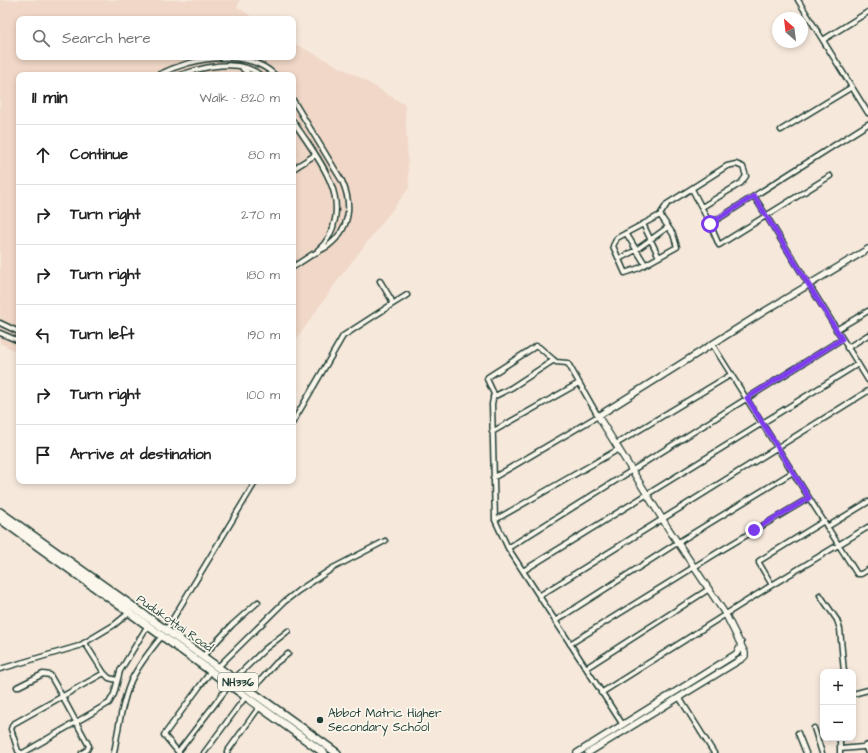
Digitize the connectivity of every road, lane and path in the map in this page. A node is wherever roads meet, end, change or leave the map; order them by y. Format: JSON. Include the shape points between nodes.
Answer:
{"nodes":[{"id":1,"x":798,"y":0,"type":"edge"},
{"id":2,"x":868,"y":12,"type":"edge"},
{"id":3,"x":823,"y":40,"type":"junction"},
{"id":4,"x":208,"y":60,"type":"edge"},
{"id":5,"x":247,"y":60,"type":"edge"},
{"id":6,"x":241,"y":67,"type":"junction"},
{"id":7,"x":166,"y":72,"type":"edge"},
{"id":8,"x":190,"y":72,"type":"edge"},
{"id":9,"x":247,"y":72,"type":"edge"},
{"id":10,"x":255,"y":72,"type":"edge"},
{"id":11,"x":271,"y":72,"type":"edge"},
{"id":12,"x":852,"y":87,"type":"junction"},
{"id":13,"x":296,"y":105,"type":"edge"},
{"id":14,"x":868,"y":113,"type":"edge"},
{"id":15,"x":868,"y":124,"type":"edge"},
{"id":16,"x":296,"y":125,"type":"edge"},
{"id":17,"x":781,"y":130,"type":"dead end"},
{"id":18,"x":315,"y":155,"type":"junction"},
{"id":19,"x":296,"y":167,"type":"edge"},
{"id":20,"x":830,"y":176,"type":"dead end"},
{"id":21,"x":692,"y":189,"type":"junction"},
{"id":22,"x":754,"y":196,"type":"junction"},
{"id":23,"x":702,"y":208,"type":"junction"},
{"id":24,"x":660,"y":215,"type":"junction"},
{"id":25,"x":766,"y":216,"type":"junction"},
{"id":26,"x":643,"y":224,"type":"junction"},
{"id":27,"x":710,"y":224,"type":"junction"},
{"id":28,"x":668,"y":227,"type":"junction"},
{"id":29,"x":626,"y":234,"type":"junction"},
{"id":30,"x":651,"y":240,"type":"junction"},
{"id":31,"x":868,"y":249,"type":"edge"},
{"id":32,"x":636,"y":250,"type":"junction"},
{"id":33,"x":312,"y":255,"type":"junction"},
{"id":34,"x":659,"y":257,"type":"junction"},
{"id":35,"x":619,"y":259,"type":"junction"},
{"id":36,"x":645,"y":264,"type":"junction"},
{"id":37,"x":296,"y":265,"type":"edge"},
{"id":38,"x":380,"y":281,"type":"dead end"},
{"id":39,"x":809,"y":286,"type":"junction"},
{"id":40,"x":407,"y":295,"type":"dead end"},
{"id":41,"x":391,"y":305,"type":"junction"},
{"id":42,"x":868,"y":311,"type":"edge"},
{"id":43,"x":2,"y":324,"type":"edge"},
{"id":44,"x":16,"y":327,"type":"edge"},
{"id":45,"x":836,"y":330,"type":"junction"},
{"id":46,"x":16,"y":331,"type":"edge"},
{"id":47,"x":0,"y":333,"type":"edge"},
{"id":48,"x":868,"y":335,"type":"edge"},
{"id":49,"x":842,"y":339,"type":"junction"},
{"id":50,"x":16,"y":340,"type":"edge"},
{"id":51,"x":712,"y":344,"type":"junction"},
{"id":52,"x":847,"y":348,"type":"junction"},
{"id":53,"x":554,"y":360,"type":"junction"},
{"id":54,"x":858,"y":364,"type":"junction"},
{"id":55,"x":732,"y":374,"type":"junction"},
{"id":56,"x":868,"y":380,"type":"edge"},
{"id":57,"x":579,"y":383,"type":"junction"},
{"id":58,"x":868,"y":391,"type":"edge"},
{"id":59,"x":493,"y":397,"type":"junction"},
{"id":60,"x":747,"y":398,"type":"junction"},
{"id":61,"x":598,"y":416,"type":"junction"},
{"id":62,"x":296,"y":417,"type":"edge"},
{"id":63,"x":762,"y":423,"type":"junction"},
{"id":64,"x":492,"y":432,"type":"junction"},
{"id":65,"x":618,"y":447,"type":"junction"},
{"id":66,"x":777,"y":447,"type":"junction"},
{"id":67,"x":632,"y":470,"type":"junction"},
{"id":68,"x":793,"y":472,"type":"junction"},
{"id":69,"x":493,"y":478,"type":"junction"},
{"id":70,"x":254,"y":484,"type":"edge"},
{"id":71,"x":647,"y":494,"type":"junction"},
{"id":72,"x":809,"y":498,"type":"junction"},
{"id":73,"x":868,"y":502,"type":"edge"},
{"id":74,"x":0,"y":512,"type":"edge"},
{"id":75,"x":0,"y":519,"type":"edge"},
{"id":76,"x":662,"y":519,"type":"junction"},
{"id":77,"x":495,"y":520,"type":"junction"},
{"id":78,"x":824,"y":521,"type":"junction"},
{"id":79,"x":827,"y":527,"type":"junction"},
{"id":80,"x":868,"y":527,"type":"edge"},
{"id":81,"x":385,"y":541,"type":"dead end"},
{"id":82,"x":677,"y":542,"type":"junction"},
{"id":83,"x":839,"y":545,"type":"junction"},
{"id":84,"x":508,"y":548,"type":"junction"},
{"id":85,"x":694,"y":568,"type":"junction"},
{"id":86,"x":868,"y":570,"type":"edge"},
{"id":87,"x":523,"y":571,"type":"junction"},
{"id":88,"x":772,"y":585,"type":"junction"},
{"id":89,"x":709,"y":589,"type":"junction"},
{"id":90,"x":820,"y":595,"type":"dead end"},
{"id":91,"x":539,"y":596,"type":"junction"},
{"id":92,"x":258,"y":602,"type":"dead end"},
{"id":93,"x":130,"y":612,"type":"junction"},
{"id":94,"x":726,"y":615,"type":"junction"},
{"id":95,"x":555,"y":621,"type":"junction"},
{"id":96,"x":148,"y":625,"type":"junction"},
{"id":97,"x":288,"y":631,"type":"dead end"},
{"id":98,"x":164,"y":632,"type":"junction"},
{"id":99,"x":85,"y":643,"type":"junction"},
{"id":100,"x":570,"y":644,"type":"junction"},
{"id":101,"x":288,"y":654,"type":"dead end"},
{"id":102,"x":203,"y":656,"type":"junction"},
{"id":103,"x":0,"y":668,"type":"edge"},
{"id":104,"x":586,"y":668,"type":"junction"},
{"id":105,"x":215,"y":669,"type":"junction"},
{"id":106,"x":844,"y":669,"type":"edge"},
{"id":107,"x":104,"y":673,"type":"junction"},
{"id":108,"x":117,"y":680,"type":"junction"},
{"id":109,"x":232,"y":682,"type":"junction"},
{"id":110,"x":18,"y":687,"type":"dead end"},
{"id":111,"x":868,"y":690,"type":"edge"},
{"id":112,"x":249,"y":693,"type":"junction"},
{"id":113,"x":601,"y":693,"type":"junction"},
{"id":114,"x":856,"y":693,"type":"edge"},
{"id":115,"x":62,"y":696,"type":"junction"},
{"id":116,"x":675,"y":697,"type":"junction"},
{"id":117,"x":260,"y":706,"type":"junction"},
{"id":118,"x":76,"y":722,"type":"junction"},
{"id":119,"x":623,"y":726,"type":"junction"},
{"id":120,"x":814,"y":728,"type":"dead end"},
{"id":121,"x":798,"y":733,"type":"dead end"},
{"id":122,"x":312,"y":739,"type":"junction"},
{"id":123,"x":866,"y":745,"type":"edge"},
{"id":124,"x":840,"y":751,"type":"edge"},
{"id":125,"x":227,"y":752,"type":"edge"},
{"id":126,"x":22,"y":753,"type":"edge"},
{"id":127,"x":82,"y":753,"type":"edge"},
{"id":128,"x":114,"y":753,"type":"edge"},
{"id":129,"x":178,"y":753,"type":"edge"},
{"id":130,"x":204,"y":753,"type":"edge"},
{"id":131,"x":324,"y":753,"type":"edge"},
{"id":132,"x":337,"y":753,"type":"edge"},
{"id":133,"x":577,"y":753,"type":"edge"},
{"id":134,"x":588,"y":753,"type":"edge"},
{"id":135,"x":714,"y":753,"type":"edge"},
{"id":136,"x":806,"y":753,"type":"edge"},
{"id":137,"x":822,"y":753,"type":"edge"},
{"id":138,"x":868,"y":753,"type":"edge"}],
"edges":[{"from":1,"to":3,"type":"street"},
{"from":2,"to":3,"type":"street"},
{"from":3,"to":12,"type":"street"},
{"from":4,"to":7,"type":"street"},
{"from":5,"to":11,"type":"street"},
{"from":6,"to":8,"type":"street","via":[[217,66]]},
{"from":6,"to":9,"type":"street"},
{"from":6,"to":10,"type":"street"},
{"from":12,"to":14,"type":"street"},
{"from":12,"to":17,"type":"street"},
{"from":13,"to":33,"type":"street","via":[[348,194],[349,209],[344,226],[328,246]]},
{"from":15,"to":22,"type":"street"},
{"from":16,"to":18,"type":"street"},
{"from":18,"to":19,"type":"street"},
{"from":18,"to":33,"type":"street","via":[[331,183],[336,207],[334,224],[327,239]]},
{"from":20,"to":25,"type":"street"},
{"from":21,"to":23,"type":"street"},
{"from":21,"to":23,"type":"street","via":[[727,166],[736,164],[743,167],[746,176],[741,183]]},
{"from":21,"to":24,"type":"street","via":[[666,204]]},
{"from":22,"to":25,"type":"street"},
{"from":22,"to":27,"type":"street"},
{"from":23,"to":27,"type":"street"},
{"from":24,"to":26,"type":"street"},
{"from":24,"to":28,"type":"street"},
{"from":25,"to":27,"type":"street","via":[[719,245]]},
{"from":25,"to":39,"type":"street"},
{"from":26,"to":29,"type":"street"},
{"from":26,"to":30,"type":"street"},
{"from":28,"to":30,"type":"street"},
{"from":28,"to":34,"type":"street","via":[[677,247]]},
{"from":29,"to":32,"type":"street"},
{"from":29,"to":35,"type":"street","via":[[617,238],[613,246]]},
{"from":30,"to":32,"type":"street"},
{"from":30,"to":34,"type":"street"},
{"from":31,"to":39,"type":"street"},
{"from":32,"to":35,"type":"street"},
{"from":32,"to":36,"type":"street"},
{"from":33,"to":37,"type":"street"},
{"from":34,"to":36,"type":"street"},
{"from":35,"to":36,"type":"street","via":[[625,273]]},
{"from":38,"to":41,"type":"street","via":[[391,299]]},
{"from":39,"to":45,"type":"street"},
{"from":39,"to":51,"type":"street"},
{"from":40,"to":41,"type":"street"},
{"from":41,"to":62,"type":"street","via":[[343,336]]},
{"from":42,"to":45,"type":"street"},
{"from":43,"to":44,"type":"street"},
{"from":43,"to":46,"type":"street"},
{"from":45,"to":49,"type":"street"},
{"from":47,"to":50,"type":"street"},
{"from":48,"to":52,"type":"street"},
{"from":49,"to":52,"type":"street"},
{"from":49,"to":60,"type":"street"},
{"from":51,"to":55,"type":"street"},
{"from":51,"to":61,"type":"street"},
{"from":52,"to":54,"type":"street"},
{"from":53,"to":57,"type":"street","via":[[568,363]]},
{"from":53,"to":59,"type":"street"},
{"from":53,"to":59,"type":"street","via":[[536,346],[488,377]]},
{"from":54,"to":56,"type":"street"},
{"from":54,"to":63,"type":"street"},
{"from":55,"to":60,"type":"street"},
{"from":55,"to":65,"type":"street"},
{"from":57,"to":61,"type":"street"},
{"from":57,"to":64,"type":"street"},
{"from":58,"to":66,"type":"street"},
{"from":59,"to":64,"type":"street"},
{"from":60,"to":63,"type":"street"},
{"from":60,"to":67,"type":"street"},
{"from":61,"to":65,"type":"street"},
{"from":61,"to":69,"type":"street"},
{"from":63,"to":66,"type":"street"},
{"from":63,"to":71,"type":"street"},
{"from":64,"to":69,"type":"street"},
{"from":65,"to":67,"type":"street"},
{"from":65,"to":77,"type":"street"},
{"from":66,"to":68,"type":"street"},
{"from":66,"to":76,"type":"street"},
{"from":67,"to":71,"type":"street"},
{"from":67,"to":84,"type":"street"},
{"from":68,"to":72,"type":"street"},
{"from":68,"to":82,"type":"street"},
{"from":69,"to":77,"type":"street"},
{"from":70,"to":98,"type":"street"},
{"from":71,"to":76,"type":"street"},
{"from":71,"to":87,"type":"street"},
{"from":72,"to":78,"type":"street"},
{"from":72,"to":85,"type":"street"},
{"from":73,"to":79,"type":"street"},
{"from":74,"to":98,"type":"highway","name":"Pudukottai Road","number":"NH336"},
{"from":75,"to":93,"type":"highway","name":"Pudukottai Road","number":"NH336"},
{"from":76,"to":82,"type":"street"},
{"from":76,"to":91,"type":"street"},
{"from":77,"to":84,"type":"street"},
{"from":78,"to":79,"type":"street"},
{"from":78,"to":88,"type":"street","via":[[759,561]]},
{"from":79,"to":83,"type":"street"},
{"from":80,"to":83,"type":"street"},
{"from":81,"to":105,"type":"street","via":[[333,568],[298,591]]},
{"from":82,"to":85,"type":"street"},
{"from":82,"to":95,"type":"street"},
{"from":83,"to":86,"type":"street","via":[[857,574]]},
{"from":83,"to":88,"type":"street"},
{"from":84,"to":87,"type":"street"},
{"from":85,"to":89,"type":"street"},
{"from":85,"to":100,"type":"street"},
{"from":87,"to":91,"type":"street"},
{"from":88,"to":94,"type":"street"},
{"from":89,"to":94,"type":"street"},
{"from":89,"to":104,"type":"street"},
{"from":90,"to":106,"type":"street","via":[[840,628]]},
{"from":91,"to":95,"type":"street"},
{"from":92,"to":102,"type":"street"},
{"from":93,"to":96,"type":"highway","name":"Pudukottai Road","number":"NH336"},
{"from":93,"to":99,"type":"street"},
{"from":94,"to":113,"type":"street"},
{"from":94,"to":116,"type":"street","via":[[740,642],[740,648],[736,654]]},
{"from":95,"to":100,"type":"street"},
{"from":96,"to":98,"type":"highway","name":"Pudukottai Road","number":"NH336"},
{"from":96,"to":108,"type":"street"},
{"from":97,"to":109,"type":"street","via":[[265,649]]},
{"from":98,"to":102,"type":"highway","name":"Pudukottai Road","number":"NH336"},
{"from":98,"to":105,"type":"highway","name":"Pudukottai Road","number":"NH336"},
{"from":98,"to":128,"type":"street","via":[[131,681]]},
{"from":99,"to":103,"type":"street"},
{"from":99,"to":107,"type":"street"},
{"from":100,"to":104,"type":"street"},
{"from":101,"to":112,"type":"street","via":[[276,663]]},
{"from":102,"to":105,"type":"highway","name":"Pudukottai Road","number":"NH336"},
{"from":104,"to":113,"type":"street"},
{"from":105,"to":109,"type":"highway","name":"Pudukottai Road","number":"NH336"},
{"from":105,"to":129,"type":"street","via":[[164,735]]},
{"from":107,"to":108,"type":"street","via":[[109,678]]},
{"from":107,"to":115,"type":"street"},
{"from":108,"to":118,"type":"street","via":[[109,703]]},
{"from":109,"to":112,"type":"highway","name":"Pudukottai Road","number":"NH336"},
{"from":109,"to":129,"type":"street"},
{"from":110,"to":115,"type":"street","via":[[47,674],[52,677]]},
{"from":111,"to":114,"type":"street"},
{"from":112,"to":117,"type":"highway","name":"Pudukottai Road","number":"NH336"},
{"from":112,"to":122,"type":"highway","name":"Pudukottai Road","number":"NH336"},
{"from":112,"to":130,"type":"street"},
{"from":113,"to":119,"type":"street"},
{"from":115,"to":118,"type":"street"},
{"from":115,"to":126,"type":"street","via":[[12,724],[18,751]]},
{"from":116,"to":119,"type":"street"},
{"from":116,"to":134,"type":"street"},
{"from":116,"to":135,"type":"street"},
{"from":117,"to":122,"type":"highway","name":"Pudukottai Road","number":"NH336"},
{"from":117,"to":125,"type":"street"},
{"from":118,"to":126,"type":"street"},
{"from":118,"to":127,"type":"street","via":[[89,746]]},
{"from":119,"to":133,"type":"street"},
{"from":120,"to":137,"type":"street"},
{"from":121,"to":136,"type":"street"},
{"from":122,"to":131,"type":"highway","name":"Pudukottai Road","number":"NH336"},
{"from":122,"to":132,"type":"highway","name":"Pudukottai Road","number":"NH336"},
{"from":123,"to":124,"type":"street"},
{"from":123,"to":138,"type":"street"}]}
